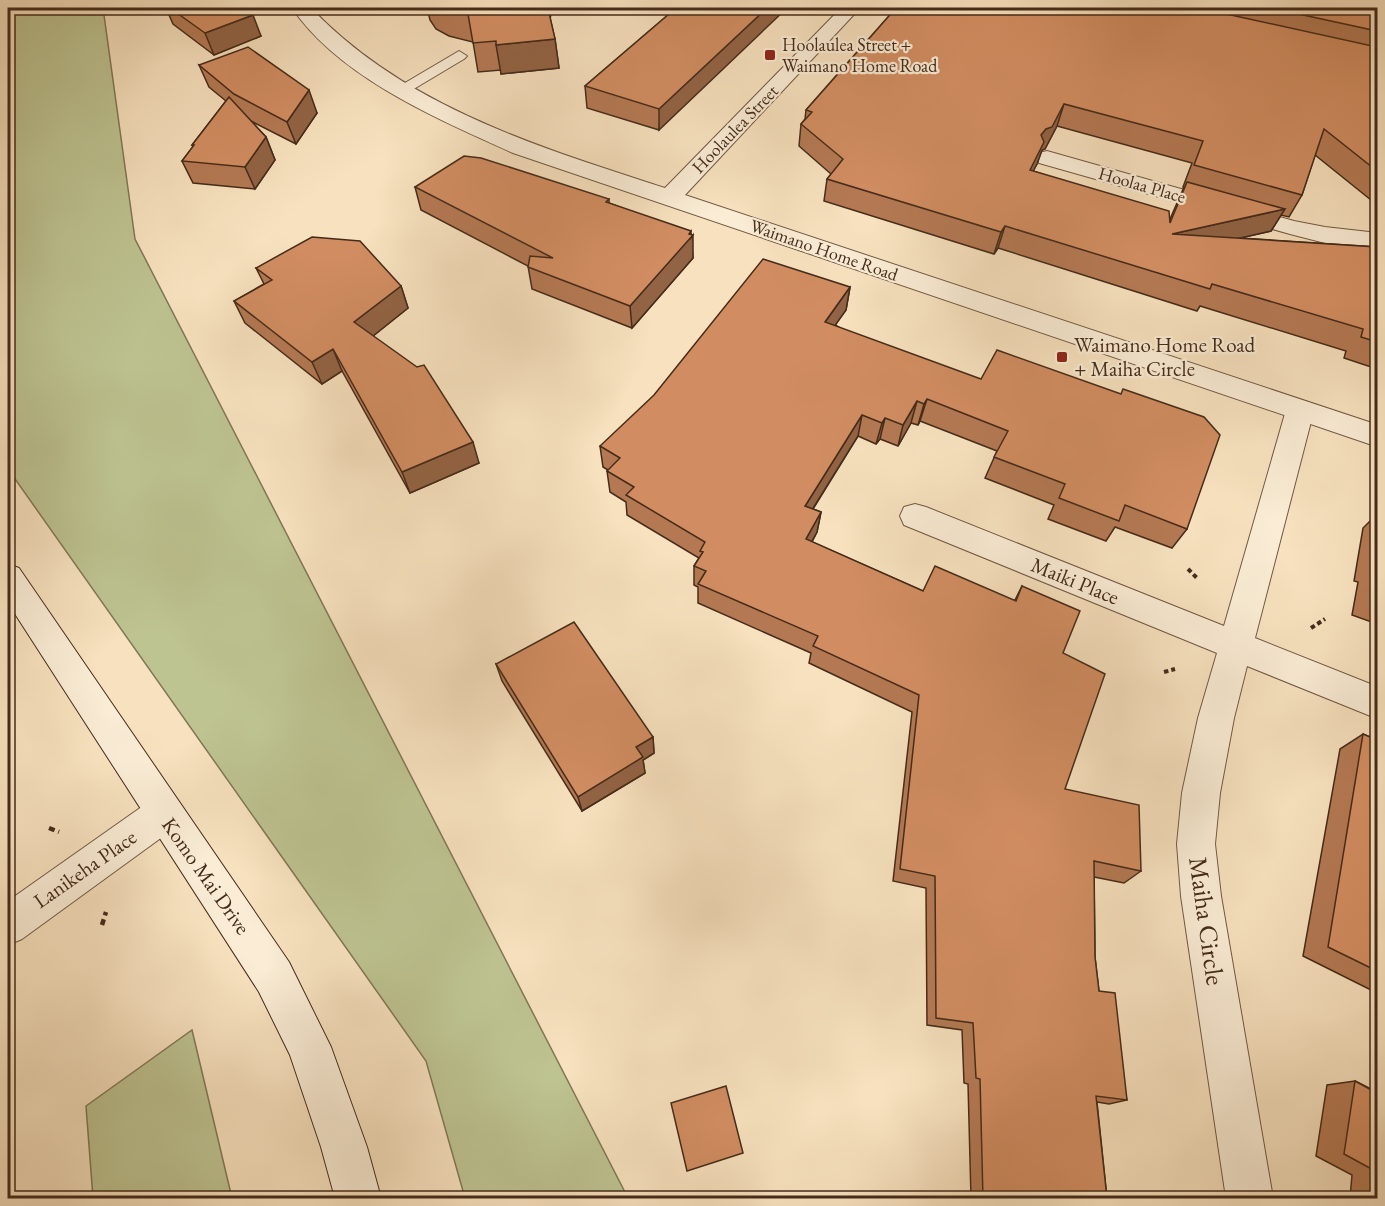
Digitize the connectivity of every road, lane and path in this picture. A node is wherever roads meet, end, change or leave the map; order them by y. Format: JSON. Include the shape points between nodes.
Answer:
{"nodes":[{"id":1,"x":301,"y":8,"type":"edge"},
{"id":2,"x":851,"y":8,"type":"edge"},
{"id":3,"x":459,"y":56,"type":"dead end"},
{"id":4,"x":401,"y":90,"type":"junction"},
{"id":5,"x":1047,"y":158,"type":"dead end"},
{"id":6,"x":669,"y":198,"type":"junction"},
{"id":7,"x":1377,"y":241,"type":"edge"},
{"id":8,"x":1300,"y":410,"type":"junction"},
{"id":9,"x":1377,"y":436,"type":"edge"},
{"id":10,"x":915,"y":516,"type":"dead end"},
{"id":11,"x":1188,"y":569,"type":"dead end"},
{"id":12,"x":8,"y":577,"type":"edge"},
{"id":13,"x":1198,"y":579,"type":"dead end"},
{"id":14,"x":1325,"y":620,"type":"dead end"},
{"id":15,"x":1311,"y":628,"type":"dead end"},
{"id":16,"x":1236,"y":645,"type":"junction"},
{"id":17,"x":1175,"y":669,"type":"dead end"},
{"id":18,"x":1164,"y":672,"type":"dead end"},
{"id":19,"x":1377,"y":703,"type":"edge"},
{"id":20,"x":164,"y":814,"type":"junction"},
{"id":21,"x":108,"y":906,"type":"dead end"},
{"id":22,"x":8,"y":924,"type":"edge"},
{"id":23,"x":102,"y":925,"type":"dead end"},
{"id":24,"x":358,"y":1198,"type":"edge"},
{"id":25,"x":1249,"y":1198,"type":"edge"}],
"edges":[{"from":1,"to":4,"type":"street","name":"Waimano Home Road","via":[[344,49]]},
{"from":2,"to":6,"type":"street","name":"Hoolaulea Street"},
{"from":3,"to":4,"type":"lane"},
{"from":4,"to":6,"type":"street","name":"Waimano Home Road","via":[[521,148]]},
{"from":5,"to":7,"type":"street","name":"Hoolaa Place","via":[[1290,227]]},
{"from":6,"to":8,"type":"street","name":"Waimano Home Road"},
{"from":8,"to":9,"type":"street","name":"Waimano Home Road"},
{"from":8,"to":16,"type":"street","name":"Maiha Circle"},
{"from":10,"to":16,"type":"street","name":"Maiki Place"},
{"from":11,"to":13,"type":"path"},
{"from":12,"to":20,"type":"street","name":"Komo Mai Drive"},
{"from":14,"to":15,"type":"path"},
{"from":16,"to":19,"type":"street"},
{"from":16,"to":25,"type":"street","name":"Maiha Circle","via":[[1216,718],[1201,793],[1196,844]]},
{"from":17,"to":18,"type":"path"},
{"from":20,"to":22,"type":"street","name":"Lanikeha Place"},
{"from":20,"to":24,"type":"street","name":"Komo Mai Drive","via":[[274,977],[309,1047]]},
{"from":21,"to":23,"type":"path"}]}
